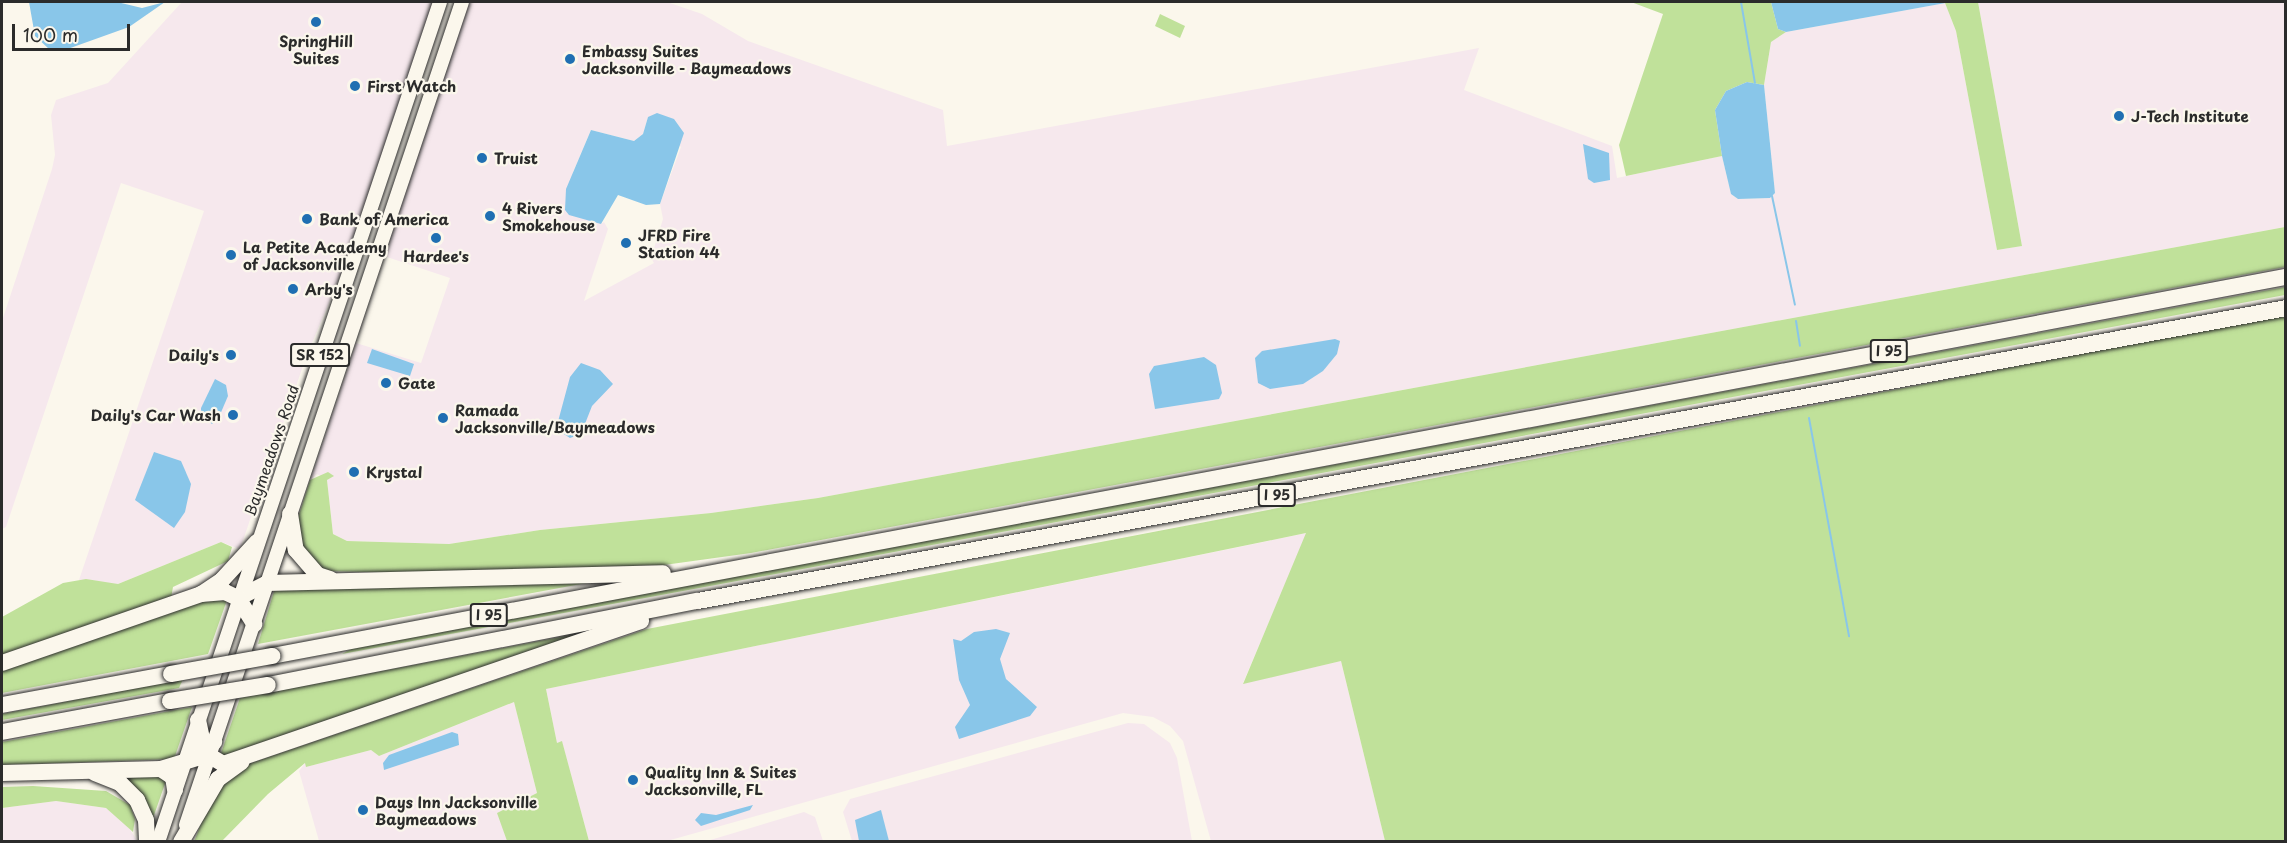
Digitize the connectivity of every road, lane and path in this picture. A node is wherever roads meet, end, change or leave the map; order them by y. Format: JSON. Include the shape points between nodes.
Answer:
{"nodes":[{"id":1,"x":440,"y":2,"type":"edge"},
{"id":2,"x":462,"y":2,"type":"edge"},
{"id":3,"x":2286,"y":277,"type":"edge"},
{"id":4,"x":2286,"y":308,"type":"edge"},
{"id":5,"x":290,"y":514,"type":"junction"},
{"id":6,"x":257,"y":542,"type":"junction"},
{"id":7,"x":706,"y":573,"type":"junction"},
{"id":8,"x":334,"y":580,"type":"junction"},
{"id":9,"x":267,"y":583,"type":"junction"},
{"id":10,"x":201,"y":594,"type":"junction"},
{"id":11,"x":238,"y":598,"type":"junction"},
{"id":12,"x":698,"y":602,"type":"junction"},
{"id":13,"x":254,"y":624,"type":"junction"},
{"id":14,"x":2,"y":663,"type":"edge"},
{"id":15,"x":2,"y":705,"type":"edge"},
{"id":16,"x":198,"y":720,"type":"junction"},
{"id":17,"x":2,"y":732,"type":"edge"},
{"id":18,"x":209,"y":751,"type":"junction"},
{"id":19,"x":249,"y":758,"type":"junction"},
{"id":20,"x":184,"y":763,"type":"junction"},
{"id":21,"x":86,"y":769,"type":"junction"},
{"id":22,"x":161,"y":769,"type":"junction"},
{"id":23,"x":2,"y":773,"type":"edge"},
{"id":24,"x":175,"y":790,"type":"junction"},
{"id":25,"x":147,"y":842,"type":"edge"},
{"id":26,"x":158,"y":842,"type":"edge"},
{"id":27,"x":180,"y":842,"type":"edge"}],
"edges":[{"from":1,"to":6,"type":"main road","name":"Baymeadows Road","number":"SR 152"},
{"from":2,"to":5,"type":"main road","number":"SR 152"},
{"from":3,"to":7,"type":"highway","number":"I 95"},
{"from":4,"to":12,"type":"highway","number":"I 95"},
{"from":5,"to":8,"type":"highway","via":[[292,535],[302,560],[318,575]]},
{"from":5,"to":9,"type":"main road","number":"SR 152"},
{"from":6,"to":10,"type":"highway","via":[[222,580]]},
{"from":6,"to":11,"type":"main road","name":"Baymeadows Road","number":"SR 152"},
{"from":7,"to":8,"type":"highway"},
{"from":7,"to":15,"type":"highway","number":"I 95","bridge":true},
{"from":8,"to":9,"type":"highway"},
{"from":9,"to":11,"type":"highway"},
{"from":9,"to":13,"type":"main road","number":"SR 152"},
{"from":10,"to":11,"type":"highway","via":[[225,592]]},
{"from":10,"to":14,"type":"highway"},
{"from":11,"to":13,"type":"highway"},
{"from":11,"to":16,"type":"main road","name":"Baymeadows Road","number":"SR 152"},
{"from":12,"to":17,"type":"highway","number":"I 95","bridge":true},
{"from":12,"to":19,"type":"highway"},
{"from":13,"to":18,"type":"main road","number":"SR 152"},
{"from":16,"to":18,"type":"highway"},
{"from":16,"to":20,"type":"main road","name":"Baymeadows Road","number":"SR 152"},
{"from":18,"to":19,"type":"highway","via":[[223,764]]},
{"from":18,"to":20,"type":"highway"},
{"from":18,"to":27,"type":"main road","number":"SR 152"},
{"from":19,"to":27,"type":"highway","via":[[218,778]]},
{"from":20,"to":22,"type":"highway"},
{"from":20,"to":24,"type":"main road","name":"Baymeadows Road","number":"SR 152"},
{"from":21,"to":22,"type":"highway"},
{"from":21,"to":23,"type":"highway"},
{"from":21,"to":25,"type":"highway","via":[[113,779],[129,791],[142,811]]},
{"from":22,"to":24,"type":"highway","via":[[172,777]]},
{"from":24,"to":26,"type":"main road","name":"Baymeadows Road","number":"SR 152"}]}
